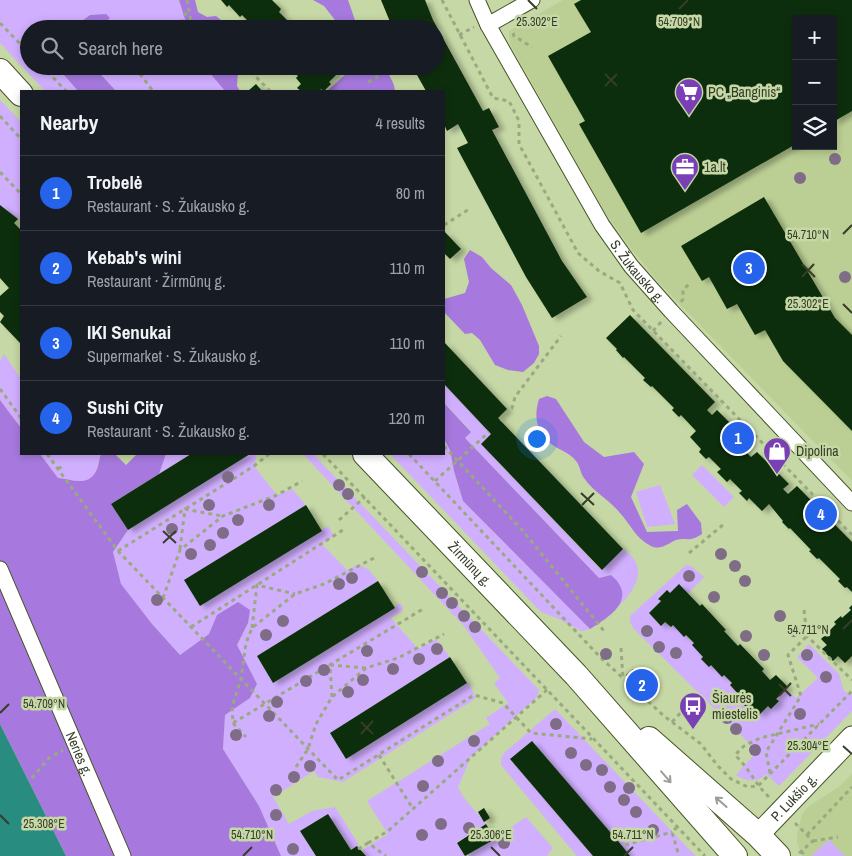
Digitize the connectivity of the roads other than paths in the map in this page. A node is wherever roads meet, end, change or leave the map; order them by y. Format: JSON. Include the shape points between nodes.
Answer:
{"nodes":[{"id":1,"x":477,"y":0,"type":"edge"},
{"id":2,"x":532,"y":0,"type":"edge"},
{"id":3,"x":488,"y":25,"type":"junction"},
{"id":4,"x":0,"y":71,"type":"edge"},
{"id":5,"x":20,"y":93,"type":"edge"},
{"id":6,"x":366,"y":455,"type":"edge"},
{"id":7,"x":852,"y":503,"type":"edge"},
{"id":8,"x":0,"y":569,"type":"edge"},
{"id":9,"x":576,"y":675,"type":"junction"},
{"id":10,"x":852,"y":737,"type":"edge"},
{"id":11,"x":758,"y":835,"type":"junction"},
{"id":12,"x":123,"y":856,"type":"edge"},
{"id":13,"x":736,"y":856,"type":"edge"},
{"id":14,"x":778,"y":856,"type":"edge"}],
"edges":[{"from":1,"to":3,"type":"street","name":"S. Žukausko g."},
{"from":2,"to":3,"type":"street"},
{"from":3,"to":7,"type":"street","name":"S. Žukausko g.","via":[[602,225],[632,266]]},
{"from":4,"to":5,"type":"main road"},
{"from":6,"to":9,"type":"main road","name":"Žirmūnų g."},
{"from":8,"to":12,"type":"street","name":"Neries g."},
{"from":11,"to":9,"type":"main road","name":"Žirmūnų g.","one_way":true},
{"from":9,"to":13,"type":"main road","name":"Žirmūnų g.","one_way":true},
{"from":10,"to":11,"type":"street","name":"P. Lukšio g."},
{"from":11,"to":13,"type":"main road"},
{"from":11,"to":14,"type":"main road","name":"Žirmūnų g."}]}
